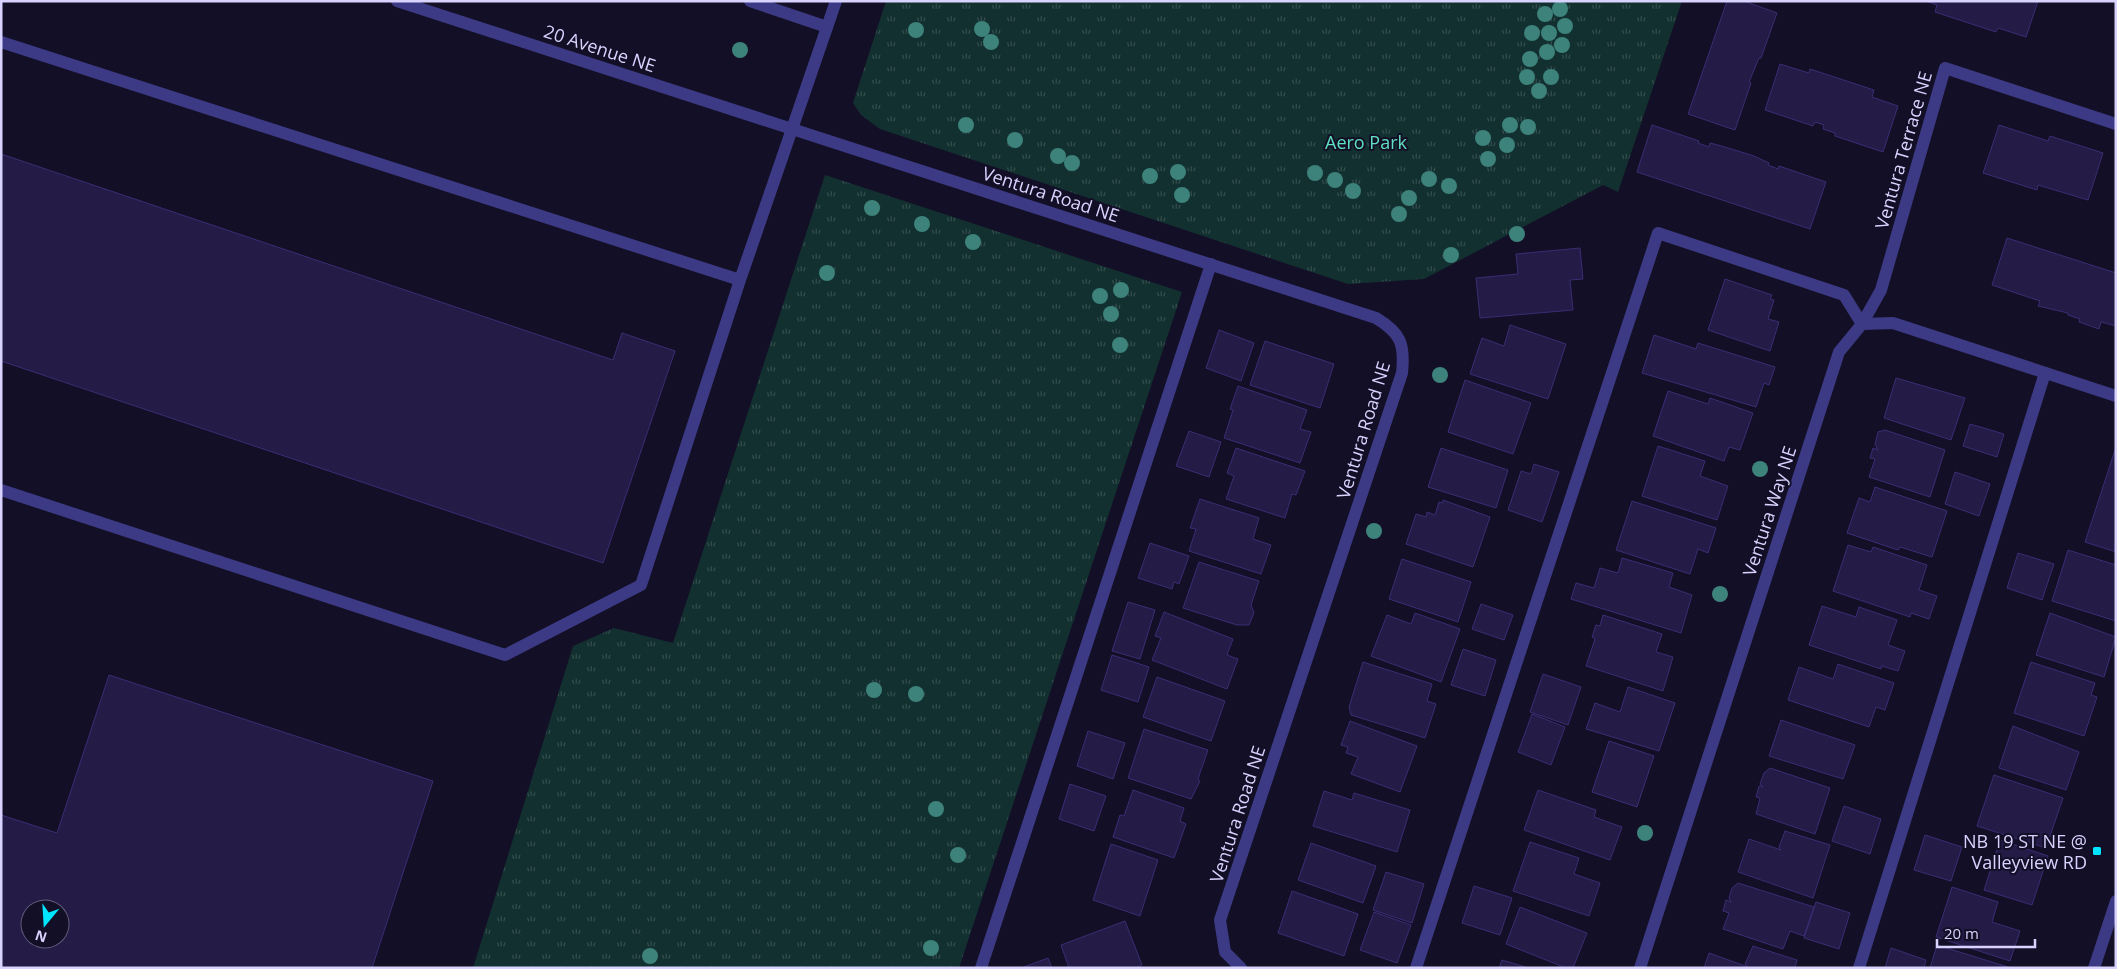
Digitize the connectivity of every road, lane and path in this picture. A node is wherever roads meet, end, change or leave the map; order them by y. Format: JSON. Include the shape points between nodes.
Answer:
{"nodes":[{"id":1,"x":397,"y":1,"type":"edge"},
{"id":2,"x":750,"y":1,"type":"edge"},
{"id":3,"x":836,"y":1,"type":"edge"},
{"id":4,"x":827,"y":27,"type":"junction"},
{"id":5,"x":1,"y":42,"type":"edge"},
{"id":6,"x":2116,"y":124,"type":"edge"},
{"id":7,"x":792,"y":129,"type":"junction"},
{"id":8,"x":1212,"y":264,"type":"junction"},
{"id":9,"x":740,"y":280,"type":"junction"},
{"id":10,"x":1862,"y":324,"type":"junction"},
{"id":11,"x":2045,"y":373,"type":"junction"},
{"id":12,"x":2116,"y":396,"type":"edge"},
{"id":13,"x":1,"y":490,"type":"edge"},
{"id":14,"x":2116,"y":901,"type":"edge"},
{"id":15,"x":981,"y":968,"type":"edge"},
{"id":16,"x":1241,"y":968,"type":"edge"},
{"id":17,"x":1416,"y":968,"type":"edge"},
{"id":18,"x":1640,"y":968,"type":"edge"},
{"id":19,"x":1859,"y":968,"type":"edge"},
{"id":20,"x":2094,"y":968,"type":"edge"}],
"edges":[{"from":1,"to":7,"type":"street","name":"20 Avenue NE"},
{"from":2,"to":4,"type":"street"},
{"from":3,"to":4,"type":"street"},
{"from":4,"to":7,"type":"street"},
{"from":5,"to":9,"type":"street"},
{"from":6,"to":10,"type":"street","name":"Ventura Terrace NE","via":[[1945,68],[1881,290]]},
{"from":7,"to":8,"type":"street","name":"Ventura Road NE"},
{"from":7,"to":9,"type":"street"},
{"from":8,"to":15,"type":"street"},
{"from":8,"to":16,"type":"street","name":"Ventura Road NE","via":[[1376,318],[1390,327],[1401,341],[1404,356],[1402,373],[1220,920],[1224,952]]},
{"from":9,"to":13,"type":"street","via":[[641,586],[505,655]]},
{"from":10,"to":11,"type":"street","via":[[1893,323]]},
{"from":10,"to":17,"type":"street","via":[[1844,295],[1658,233]]},
{"from":10,"to":18,"type":"street","name":"Ventura Way NE","via":[[1839,352]]},
{"from":11,"to":12,"type":"street"},
{"from":11,"to":19,"type":"street"},
{"from":14,"to":20,"type":"street"}]}
